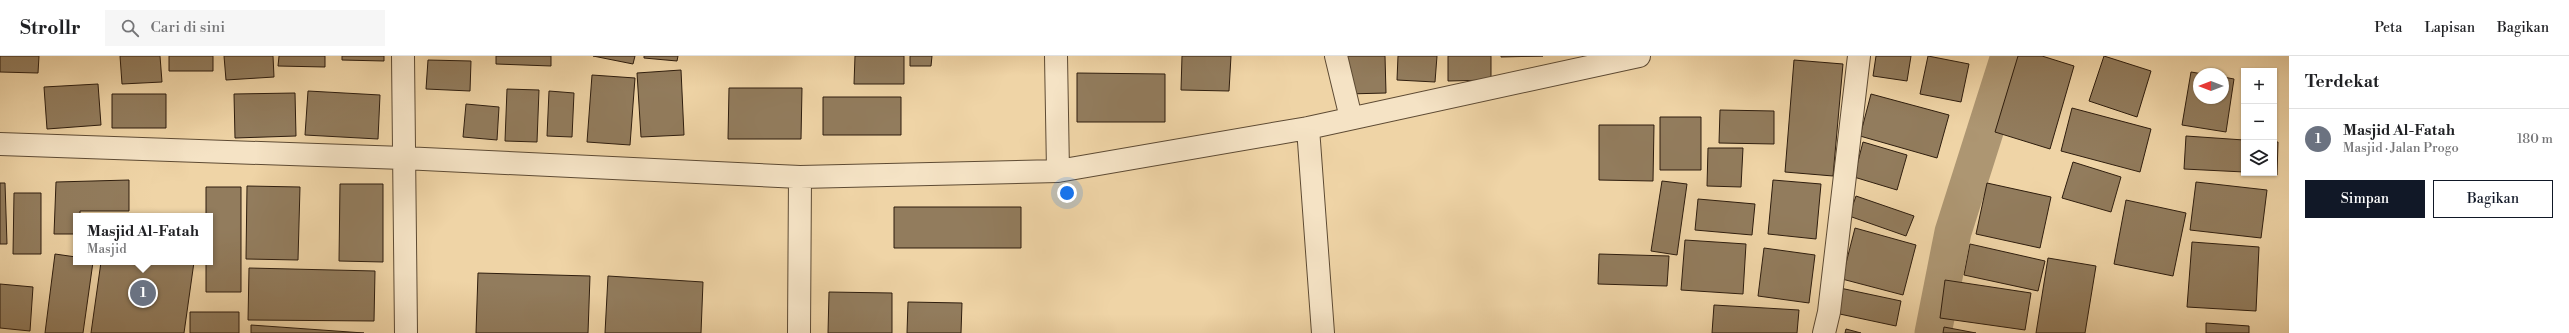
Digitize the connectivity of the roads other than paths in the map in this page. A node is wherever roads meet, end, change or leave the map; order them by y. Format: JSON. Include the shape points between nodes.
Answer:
{"nodes":[{"id":1,"x":403,"y":56,"type":"edge"},
{"id":2,"x":1056,"y":56,"type":"edge"},
{"id":3,"x":1336,"y":56,"type":"edge"},
{"id":4,"x":1639,"y":56,"type":"edge"},
{"id":5,"x":1859,"y":56,"type":"edge"},
{"id":6,"x":1351,"y":118,"type":"junction"},
{"id":7,"x":1308,"y":128,"type":"junction"},
{"id":8,"x":0,"y":144,"type":"edge"},
{"id":9,"x":403,"y":158,"type":"junction"},
{"id":10,"x":1058,"y":171,"type":"junction"},
{"id":11,"x":800,"y":177,"type":"junction"},
{"id":12,"x":406,"y":333,"type":"edge"},
{"id":13,"x":799,"y":333,"type":"edge"},
{"id":14,"x":1324,"y":333,"type":"edge"},
{"id":15,"x":1824,"y":333,"type":"edge"}],
"edges":[{"from":1,"to":9,"type":"street"},
{"from":2,"to":10,"type":"street"},
{"from":3,"to":6,"type":"street"},
{"from":4,"to":6,"type":"street"},
{"from":5,"to":15,"type":"street","via":[[1847,167]]},
{"from":6,"to":7,"type":"street"},
{"from":7,"to":10,"type":"street"},
{"from":7,"to":14,"type":"street"},
{"from":8,"to":9,"type":"street"},
{"from":9,"to":11,"type":"street"},
{"from":9,"to":12,"type":"street"},
{"from":10,"to":11,"type":"street"},
{"from":11,"to":13,"type":"street"}]}
